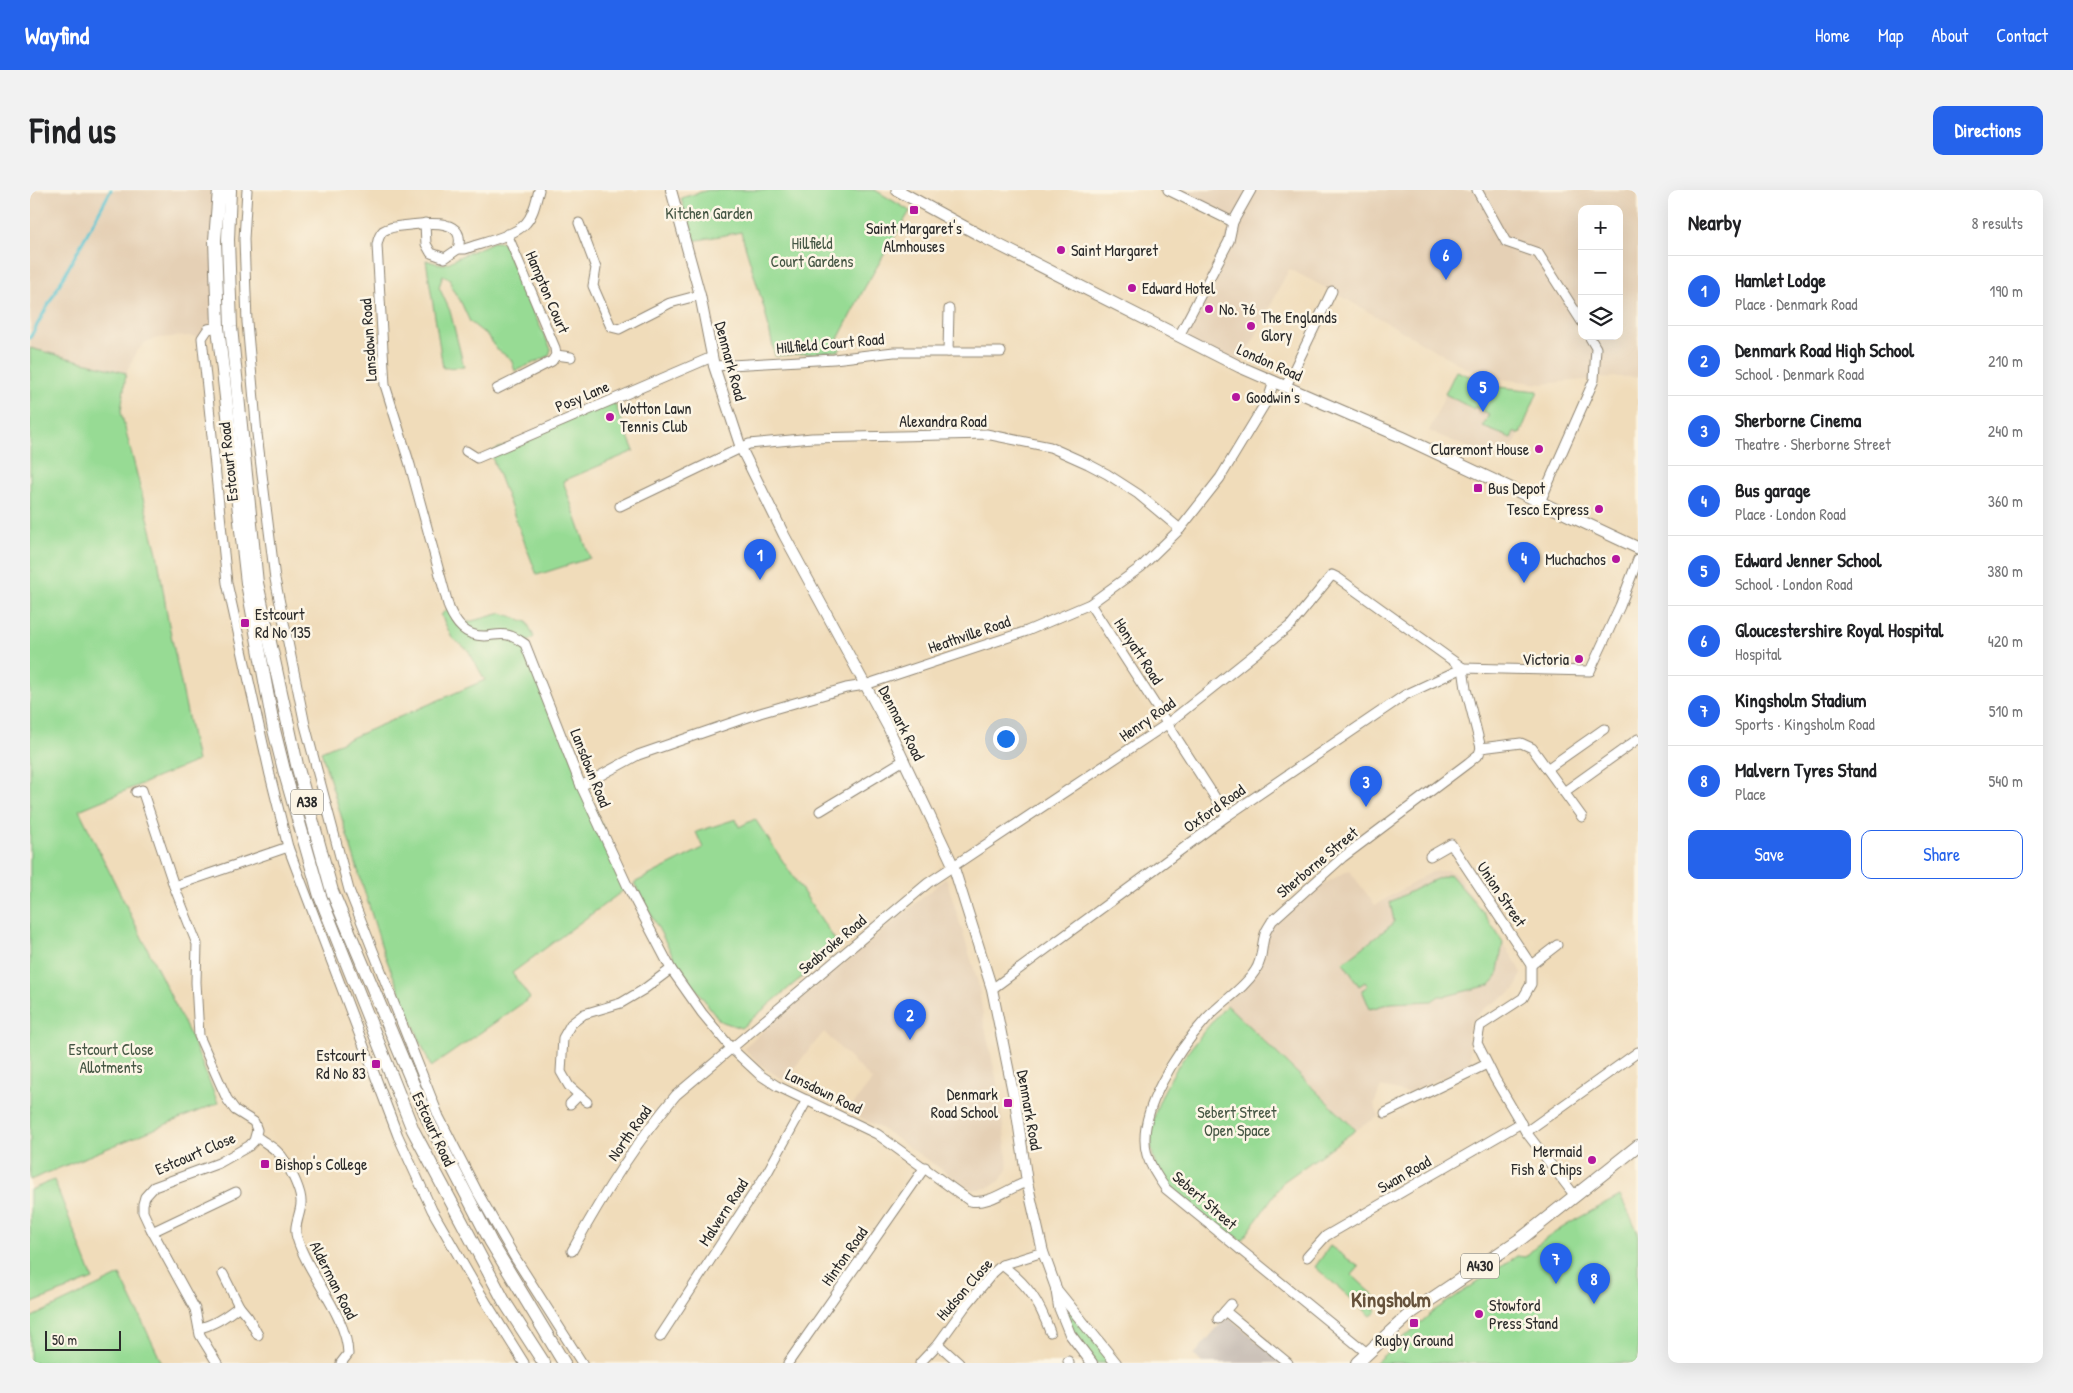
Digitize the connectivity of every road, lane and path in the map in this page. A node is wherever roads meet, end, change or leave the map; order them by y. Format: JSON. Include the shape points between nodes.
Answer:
{"nodes":[{"id":1,"x":219,"y":190,"type":"edge"},
{"id":2,"x":230,"y":190,"type":"edge"},
{"id":3,"x":247,"y":190,"type":"edge"},
{"id":4,"x":539,"y":190,"type":"edge"},
{"id":5,"x":671,"y":190,"type":"edge"},
{"id":6,"x":897,"y":190,"type":"edge"},
{"id":7,"x":1168,"y":190,"type":"edge"},
{"id":8,"x":1251,"y":190,"type":"edge"},
{"id":9,"x":1477,"y":190,"type":"edge"},
{"id":10,"x":1233,"y":222,"type":"junction"},
{"id":11,"x":425,"y":223,"type":"junction"},
{"id":12,"x":579,"y":223,"type":"dead end"},
{"id":13,"x":507,"y":234,"type":"junction"},
{"id":14,"x":458,"y":250,"type":"junction"},
{"id":15,"x":1332,"y":291,"type":"dead end"},
{"id":16,"x":700,"y":295,"type":"junction"},
{"id":17,"x":949,"y":309,"type":"dead end"},
{"id":18,"x":1578,"y":316,"type":"edge"},
{"id":19,"x":218,"y":327,"type":"junction"},
{"id":20,"x":1178,"y":336,"type":"junction"},
{"id":21,"x":1592,"y":340,"type":"edge"},
{"id":22,"x":948,"y":352,"type":"junction"},
{"id":23,"x":1001,"y":352,"type":"dead end"},
{"id":24,"x":556,"y":355,"type":"junction"},
{"id":25,"x":570,"y":357,"type":"dead end"},
{"id":26,"x":713,"y":362,"type":"junction"},
{"id":27,"x":1274,"y":382,"type":"junction"},
{"id":28,"x":1286,"y":386,"type":"junction"},
{"id":29,"x":497,"y":389,"type":"dead end"},
{"id":30,"x":741,"y":448,"type":"junction"},
{"id":31,"x":466,"y":451,"type":"dead end"},
{"id":32,"x":1540,"y":502,"type":"junction"},
{"id":33,"x":620,"y":506,"type":"dead end"},
{"id":34,"x":1180,"y":530,"type":"junction"},
{"id":35,"x":1638,"y":548,"type":"edge"},
{"id":36,"x":1638,"y":559,"type":"edge"},
{"id":37,"x":1090,"y":604,"type":"junction"},
{"id":38,"x":1463,"y":668,"type":"junction"},
{"id":39,"x":865,"y":685,"type":"junction"},
{"id":40,"x":1167,"y":724,"type":"junction"},
{"id":41,"x":305,"y":725,"type":"junction"},
{"id":42,"x":288,"y":727,"type":"junction"},
{"id":43,"x":1604,"y":729,"type":"dead end"},
{"id":44,"x":1638,"y":739,"type":"edge"},
{"id":45,"x":1481,"y":748,"type":"junction"},
{"id":46,"x":904,"y":760,"type":"junction"},
{"id":47,"x":1547,"y":769,"type":"junction"},
{"id":48,"x":284,"y":770,"type":"junction"},
{"id":49,"x":270,"y":775,"type":"junction"},
{"id":50,"x":581,"y":786,"type":"junction"},
{"id":51,"x":141,"y":790,"type":"dead end"},
{"id":52,"x":1564,"y":792,"type":"junction"},
{"id":53,"x":820,"y":811,"type":"dead end"},
{"id":54,"x":1227,"y":816,"type":"junction"},
{"id":55,"x":1582,"y":817,"type":"dead end"},
{"id":56,"x":288,"y":847,"type":"junction"},
{"id":57,"x":1430,"y":856,"type":"dead end"},
{"id":58,"x":953,"y":865,"type":"junction"},
{"id":59,"x":174,"y":886,"type":"junction"},
{"id":60,"x":320,"y":896,"type":"junction"},
{"id":61,"x":306,"y":898,"type":"junction"},
{"id":62,"x":1557,"y":946,"type":"dead end"},
{"id":63,"x":1531,"y":965,"type":"junction"},
{"id":64,"x":671,"y":969,"type":"junction"},
{"id":65,"x":992,"y":989,"type":"junction"},
{"id":66,"x":1224,"y":1002,"type":"joint"},
{"id":67,"x":731,"y":1048,"type":"junction"},
{"id":68,"x":1638,"y":1052,"type":"edge"},
{"id":69,"x":1487,"y":1064,"type":"junction"},
{"id":70,"x":579,"y":1095,"type":"junction"},
{"id":71,"x":807,"y":1100,"type":"junction"},
{"id":72,"x":587,"y":1102,"type":"dead end"},
{"id":73,"x":570,"y":1104,"type":"dead end"},
{"id":74,"x":1385,"y":1113,"type":"dead end"},
{"id":75,"x":1524,"y":1128,"type":"junction"},
{"id":76,"x":256,"y":1136,"type":"junction"},
{"id":77,"x":1638,"y":1146,"type":"edge"},
{"id":78,"x":925,"y":1167,"type":"junction"},
{"id":79,"x":1027,"y":1182,"type":"junction"},
{"id":80,"x":236,"y":1192,"type":"dead end"},
{"id":81,"x":472,"y":1195,"type":"junction"},
{"id":82,"x":1575,"y":1196,"type":"junction"},
{"id":83,"x":152,"y":1232,"type":"junction"},
{"id":84,"x":572,"y":1251,"type":"dead end"},
{"id":85,"x":1043,"y":1252,"type":"junction"},
{"id":86,"x":1307,"y":1257,"type":"dead end"},
{"id":87,"x":1002,"y":1265,"type":"junction"},
{"id":88,"x":223,"y":1274,"type":"dead end"},
{"id":89,"x":1056,"y":1288,"type":"junction"},
{"id":90,"x":239,"y":1306,"type":"junction"},
{"id":91,"x":1218,"y":1319,"type":"dead end"},
{"id":92,"x":200,"y":1328,"type":"junction"},
{"id":93,"x":1050,"y":1332,"type":"dead end"},
{"id":94,"x":258,"y":1335,"type":"dead end"},
{"id":95,"x":660,"y":1337,"type":"dead end"},
{"id":96,"x":938,"y":1344,"type":"junction"},
{"id":97,"x":1367,"y":1353,"type":"junction"},
{"id":98,"x":217,"y":1363,"type":"edge"},
{"id":99,"x":341,"y":1363,"type":"edge"},
{"id":100,"x":524,"y":1363,"type":"edge"},
{"id":101,"x":544,"y":1363,"type":"edge"},
{"id":102,"x":564,"y":1363,"type":"edge"},
{"id":103,"x":582,"y":1363,"type":"edge"},
{"id":104,"x":788,"y":1363,"type":"edge"},
{"id":105,"x":920,"y":1363,"type":"edge"},
{"id":106,"x":959,"y":1363,"type":"edge"},
{"id":107,"x":1092,"y":1363,"type":"edge"},
{"id":108,"x":1116,"y":1363,"type":"edge"},
{"id":109,"x":1288,"y":1363,"type":"edge"},
{"id":110,"x":1357,"y":1363,"type":"edge"}],
"edges":[{"from":1,"to":19,"type":"main road","name":"Estcourt Road","number":"A38","via":[[215,240]]},
{"from":2,"to":42,"type":"main road","name":"Estcourt Road","number":"A38","via":[[231,327],[257,583]]},
{"from":3,"to":41,"type":"street","name":"Estcourt Road","via":[[244,238],[247,313],[257,434],[275,579]]},
{"from":4,"to":13,"type":"street","via":[[526,223]]},
{"from":5,"to":16,"type":"street","name":"Denmark Road"},
{"from":6,"to":20,"type":"main road","name":"London Road"},
{"from":7,"to":10,"type":"street"},
{"from":8,"to":10,"type":"street"},
{"from":9,"to":18,"type":"street","via":[[1506,242],[1538,253]]},
{"from":10,"to":20,"type":"street","via":[[1229,241]]},
{"from":11,"to":14,"type":"street","name":"Lansdown Road","via":[[439,222],[452,227],[460,242]]},
{"from":11,"to":14,"type":"street","via":[[426,244],[431,253],[445,258]]},
{"from":11,"to":50,"type":"street","name":"Lansdown Road","via":[[389,228],[378,237],[385,385],[449,608],[457,625],[468,633],[511,636],[525,644]]},
{"from":12,"to":16,"type":"street","via":[[596,268],[593,286],[611,327],[619,329],[670,303]]},
{"from":13,"to":14,"type":"street"},
{"from":13,"to":24,"type":"street","name":"Hampton Court"},
{"from":15,"to":28,"type":"street"},
{"from":16,"to":26,"type":"street","name":"Denmark Road"},
{"from":17,"to":22,"type":"street"},
{"from":19,"to":48,"type":"main road","name":"Estcourt Road","number":"A38","via":[[247,583]]},
{"from":19,"to":49,"type":"street","name":"Estcourt Road","via":[[208,329],[202,338],[228,582]]},
{"from":20,"to":27,"type":"main road","name":"London Road"},
{"from":21,"to":32,"type":"street","via":[[1596,348],[1594,380]]},
{"from":22,"to":23,"type":"street","name":"Hillfield Court Road"},
{"from":22,"to":26,"type":"street","name":"Hillfield Court Road"},
{"from":24,"to":25,"type":"street"},
{"from":24,"to":29,"type":"street","name":"Hampton Court","via":[[552,361]]},
{"from":26,"to":30,"type":"street","name":"Denmark Road"},
{"from":26,"to":31,"type":"street","name":"Posy Lane","via":[[477,458]]},
{"from":27,"to":28,"type":"main road","name":"London Road"},
{"from":27,"to":34,"type":"street","name":"Heathville Road","via":[[1220,478]]},
{"from":28,"to":32,"type":"main road","name":"London Road"},
{"from":30,"to":33,"type":"street","name":"Alexandra Road"},
{"from":30,"to":34,"type":"street","name":"Alexandra Road","via":[[749,444],[812,438],[986,434],[1050,447],[1088,464],[1138,494]]},
{"from":30,"to":39,"type":"street","name":"Denmark Road"},
{"from":32,"to":35,"type":"main road","name":"London Road"},
{"from":34,"to":37,"type":"street","name":"Heathville Road","via":[[1141,567]]},
{"from":36,"to":38,"type":"street","via":[[1590,671]]},
{"from":37,"to":39,"type":"street","name":"Heathville Road","via":[[1027,631]]},
{"from":37,"to":40,"type":"street","name":"Honyatt Road"},
{"from":38,"to":40,"type":"street","name":"Henry Road","via":[[1332,575],[1290,625]]},
{"from":38,"to":45,"type":"street"},
{"from":38,"to":54,"type":"street","name":"Oxford Road","via":[[1405,695]]},
{"from":39,"to":46,"type":"street","name":"Denmark Road"},
{"from":39,"to":50,"type":"street","name":"Heathville Road","via":[[760,713],[638,755]]},
{"from":40,"to":54,"type":"street","name":"Honyatt Road"},
{"from":40,"to":58,"type":"street","name":"Henry Road"},
{"from":41,"to":42,"type":"street"},
{"from":41,"to":81,"type":"street","name":"Estcourt Road","via":[[350,890]]},
{"from":42,"to":81,"type":"main road","name":"Estcourt Road","number":"A38","via":[[332,891],[429,1122]]},
{"from":43,"to":47,"type":"street"},
{"from":44,"to":52,"type":"street"},
{"from":45,"to":47,"type":"street","via":[[1521,743],[1532,748]]},
{"from":45,"to":66,"type":"street","name":"Sherborne Street","via":[[1468,763],[1343,857],[1278,915],[1265,933],[1256,971]]},
{"from":46,"to":53,"type":"street"},
{"from":46,"to":58,"type":"street","name":"Denmark Road"},
{"from":47,"to":52,"type":"street"},
{"from":48,"to":49,"type":"street"},
{"from":48,"to":60,"type":"main road","name":"Estcourt Road","number":"A38"},
{"from":49,"to":56,"type":"street","name":"Estcourt Road"},
{"from":50,"to":64,"type":"street","name":"Lansdown Road"},
{"from":51,"to":59,"type":"street","name":"Estcourt Close"},
{"from":52,"to":55,"type":"street"},
{"from":54,"to":65,"type":"street","name":"Oxford Road"},
{"from":56,"to":59,"type":"street"},
{"from":56,"to":61,"type":"street","name":"Estcourt Road"},
{"from":57,"to":63,"type":"street","name":"Union Street","via":[[1450,844]]},
{"from":58,"to":65,"type":"street","name":"Denmark Road"},
{"from":58,"to":67,"type":"street","name":"Seabroke Road"},
{"from":59,"to":76,"type":"street","name":"Estcourt Close","via":[[197,944],[199,1036],[227,1100],[235,1110],[254,1122]]},
{"from":60,"to":61,"type":"street"},
{"from":60,"to":101,"type":"main road","name":"Estcourt Road","number":"A38","via":[[414,1130],[504,1301]]},
{"from":61,"to":100,"type":"street","name":"Estcourt Road","via":[[398,1136],[432,1210]]},
{"from":62,"to":63,"type":"street"},
{"from":63,"to":69,"type":"street","via":[[1531,984],[1523,998],[1480,1026],[1477,1043]]},
{"from":64,"to":67,"type":"street","name":"Lansdown Road"},
{"from":64,"to":70,"type":"street","via":[[621,1003],[584,1014],[571,1024],[562,1038],[561,1072]]},
{"from":65,"to":79,"type":"street","name":"Denmark Road","via":[[1016,1107]]},
{"from":66,"to":97,"type":"street","name":"Sebert Street","via":[[1189,1040],[1155,1099],[1147,1119],[1147,1156],[1155,1173],[1177,1198]]},
{"from":67,"to":71,"type":"street","name":"Lansdown Road","via":[[760,1075]]},
{"from":67,"to":84,"type":"street","name":"North Road","via":[[676,1096],[655,1120],[586,1224]]},
{"from":68,"to":75,"type":"street","name":"Swan Road"},
{"from":69,"to":74,"type":"street"},
{"from":69,"to":75,"type":"street"},
{"from":70,"to":72,"type":"street"},
{"from":70,"to":73,"type":"street"},
{"from":71,"to":78,"type":"street","name":"Lansdown Road","via":[[878,1134]]},
{"from":71,"to":95,"type":"street","name":"Malvern Road","via":[[766,1173]]},
{"from":75,"to":82,"type":"street"},
{"from":75,"to":86,"type":"street","name":"Swan Road","via":[[1326,1236]]},
{"from":76,"to":83,"type":"street","name":"Estcourt Close","via":[[249,1146],[219,1163],[165,1182],[149,1192],[143,1212]]},
{"from":76,"to":99,"type":"street","name":"Alderman Road","via":[[279,1154],[299,1193],[301,1202],[296,1236],[344,1332],[348,1354]]},
{"from":77,"to":82,"type":"main road","number":"A430"},
{"from":78,"to":79,"type":"street","name":"Lansdown Road","via":[[970,1201],[979,1203]]},
{"from":78,"to":104,"type":"street","name":"Hinton Road"},
{"from":79,"to":85,"type":"street","name":"Denmark Road"},
{"from":80,"to":83,"type":"street"},
{"from":81,"to":102,"type":"main road","name":"Estcourt Road","number":"A38","via":[[505,1266]]},
{"from":81,"to":103,"type":"street","name":"Estcourt Road"},
{"from":82,"to":97,"type":"main road","number":"A430","via":[[1522,1238],[1412,1312]]},
{"from":83,"to":92,"type":"street","name":"Estcourt Close","via":[[195,1309]]},
{"from":85,"to":87,"type":"street","name":"Hudson Close"},
{"from":85,"to":89,"type":"street","name":"Denmark Road"},
{"from":87,"to":93,"type":"street","via":[[1034,1297]]},
{"from":87,"to":96,"type":"street","name":"Hudson Close"},
{"from":88,"to":90,"type":"street"},
{"from":89,"to":107,"type":"street","name":"Denmark Road","via":[[1059,1307],[1070,1334]]},
{"from":89,"to":108,"type":"street","name":"Denmark Road"},
{"from":90,"to":92,"type":"street"},
{"from":90,"to":94,"type":"street"},
{"from":91,"to":109,"type":"street","via":[[1228,1308]]},
{"from":92,"to":98,"type":"street","name":"Estcourt Close","via":[[203,1342]]},
{"from":96,"to":105,"type":"street","name":"Hudson Close"},
{"from":96,"to":106,"type":"street"},
{"from":97,"to":110,"type":"main road","number":"A430"}]}
